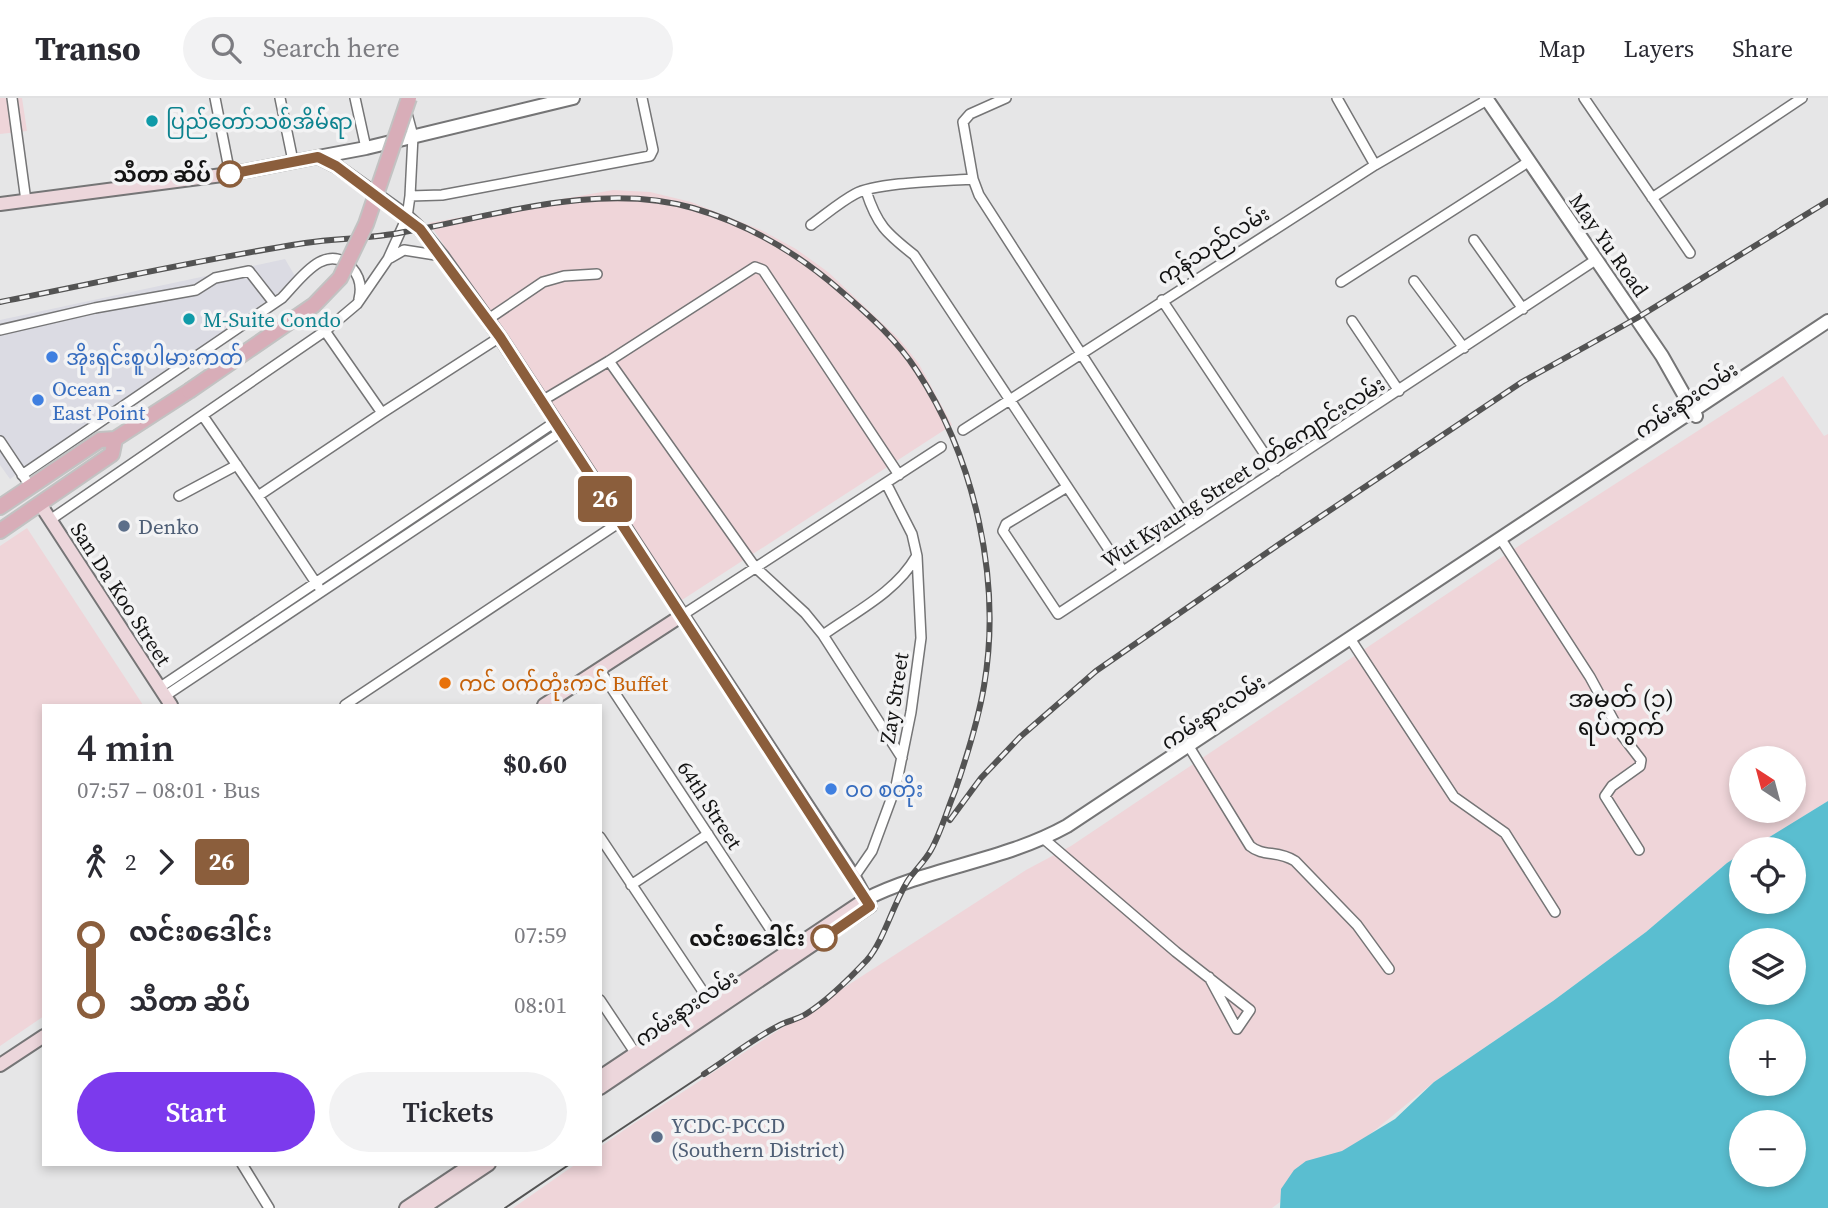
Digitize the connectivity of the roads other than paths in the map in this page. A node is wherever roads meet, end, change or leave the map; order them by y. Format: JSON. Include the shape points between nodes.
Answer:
{"nodes":[{"id":1,"x":12,"y":98,"type":"edge"},
{"id":2,"x":215,"y":98,"type":"edge"},
{"id":3,"x":280,"y":98,"type":"edge"},
{"id":4,"x":355,"y":98,"type":"edge"},
{"id":5,"x":404,"y":98,"type":"edge"},
{"id":6,"x":410,"y":98,"type":"edge"},
{"id":7,"x":573,"y":98,"type":"edge"},
{"id":8,"x":642,"y":98,"type":"edge"},
{"id":9,"x":1006,"y":98,"type":"edge"},
{"id":10,"x":1337,"y":98,"type":"edge"},
{"id":11,"x":1584,"y":98,"type":"edge"},
{"id":12,"x":1802,"y":98,"type":"edge"},
{"id":13,"x":1487,"y":99,"type":"edge"},
{"id":14,"x":547,"y":101,"type":"edge"},
{"id":15,"x":413,"y":136,"type":"junction"},
{"id":16,"x":366,"y":148,"type":"junction"},
{"id":17,"x":318,"y":157,"type":"junction"},
{"id":18,"x":293,"y":161,"type":"junction"},
{"id":19,"x":1528,"y":162,"type":"junction"},
{"id":20,"x":1375,"y":165,"type":"junction"},
{"id":21,"x":230,"y":174,"type":"junction"},
{"id":22,"x":974,"y":179,"type":"junction"},
{"id":23,"x":866,"y":191,"type":"junction"},
{"id":24,"x":410,"y":196,"type":"junction"},
{"id":25,"x":1651,"y":198,"type":"junction"},
{"id":26,"x":26,"y":201,"type":"junction"},
{"id":27,"x":0,"y":204,"type":"edge"},
{"id":28,"x":407,"y":218,"type":"junction"},
{"id":29,"x":811,"y":225,"type":"dead end"},
{"id":30,"x":1474,"y":240,"type":"dead end"},
{"id":31,"x":1690,"y":253,"type":"dead end"},
{"id":32,"x":442,"y":256,"type":"junction"},
{"id":33,"x":388,"y":259,"type":"junction"},
{"id":34,"x":1597,"y":259,"type":"junction"},
{"id":35,"x":597,"y":274,"type":"dead end"},
{"id":36,"x":1414,"y":281,"type":"dead end"},
{"id":37,"x":1341,"y":282,"type":"dead end"},
{"id":38,"x":1163,"y":300,"type":"junction"},
{"id":39,"x":274,"y":303,"type":"junction"},
{"id":40,"x":357,"y":304,"type":"junction"},
{"id":41,"x":1523,"y":309,"type":"junction"},
{"id":42,"x":487,"y":320,"type":"junction"},
{"id":43,"x":1352,"y":321,"type":"dead end"},
{"id":44,"x":1828,"y":321,"type":"edge"},
{"id":45,"x":1828,"y":328,"type":"edge"},
{"id":46,"x":0,"y":330,"type":"edge"},
{"id":47,"x":326,"y":331,"type":"junction"},
{"id":48,"x":500,"y":337,"type":"junction"},
{"id":49,"x":1464,"y":348,"type":"junction"},
{"id":50,"x":1080,"y":354,"type":"junction"},
{"id":51,"x":609,"y":361,"type":"junction"},
{"id":52,"x":1399,"y":391,"type":"junction"},
{"id":53,"x":1009,"y":400,"type":"junction"},
{"id":54,"x":540,"y":402,"type":"junction"},
{"id":55,"x":382,"y":413,"type":"junction"},
{"id":56,"x":1694,"y":414,"type":"junction"},
{"id":57,"x":203,"y":416,"type":"junction"},
{"id":58,"x":558,"y":427,"type":"junction"},
{"id":59,"x":963,"y":430,"type":"dead end"},
{"id":60,"x":115,"y":439,"type":"junction"},
{"id":61,"x":0,"y":441,"type":"edge"},
{"id":62,"x":940,"y":447,"type":"dead end"},
{"id":63,"x":237,"y":465,"type":"junction"},
{"id":64,"x":1276,"y":471,"type":"junction"},
{"id":65,"x":899,"y":475,"type":"junction"},
{"id":66,"x":26,"y":481,"type":"junction"},
{"id":67,"x":886,"y":483,"type":"junction"},
{"id":68,"x":1067,"y":487,"type":"junction"},
{"id":69,"x":179,"y":496,"type":"dead end"},
{"id":70,"x":258,"y":496,"type":"junction"},
{"id":71,"x":40,"y":504,"type":"junction"},
{"id":72,"x":433,"y":504,"type":"junction"},
{"id":73,"x":0,"y":507,"type":"edge"},
{"id":74,"x":441,"y":513,"type":"junction"},
{"id":75,"x":50,"y":520,"type":"junction"},
{"id":76,"x":620,"y":522,"type":"junction"},
{"id":77,"x":1192,"y":526,"type":"junction"},
{"id":78,"x":0,"y":531,"type":"edge"},
{"id":79,"x":386,"y":535,"type":"junction"},
{"id":80,"x":1504,"y":544,"type":"junction"},
{"id":81,"x":392,"y":545,"type":"junction"},
{"id":82,"x":917,"y":556,"type":"junction"},
{"id":83,"x":755,"y":567,"type":"junction"},
{"id":84,"x":1122,"y":571,"type":"junction"},
{"id":85,"x":319,"y":588,"type":"junction"},
{"id":86,"x":681,"y":616,"type":"junction"},
{"id":87,"x":823,"y":635,"type":"junction"},
{"id":88,"x":1352,"y":641,"type":"junction"},
{"id":89,"x":599,"y":669,"type":"junction"},
{"id":90,"x":165,"y":696,"type":"edge"},
{"id":91,"x":347,"y":704,"type":"edge"},
{"id":92,"x":546,"y":704,"type":"edge"},
{"id":93,"x":1189,"y":747,"type":"junction"},
{"id":94,"x":902,"y":758,"type":"junction"},
{"id":95,"x":708,"y":834,"type":"junction"},
{"id":96,"x":602,"y":840,"type":"edge"},
{"id":97,"x":1046,"y":842,"type":"junction"},
{"id":98,"x":1639,"y":850,"type":"dead end"},
{"id":99,"x":854,"y":877,"type":"junction"},
{"id":100,"x":631,"y":885,"type":"junction"},
{"id":101,"x":868,"y":902,"type":"junction"},
{"id":102,"x":1555,"y":912,"type":"dead end"},
{"id":103,"x":788,"y":956,"type":"junction"},
{"id":104,"x":1389,"y":969,"type":"dead end"},
{"id":105,"x":1209,"y":977,"type":"junction"},
{"id":106,"x":602,"y":1003,"type":"edge"},
{"id":107,"x":713,"y":1007,"type":"junction"},
{"id":108,"x":42,"y":1037,"type":"edge"},
{"id":109,"x":638,"y":1058,"type":"junction"},
{"id":110,"x":0,"y":1065,"type":"edge"},
{"id":111,"x":602,"y":1076,"type":"edge"},
{"id":112,"x":602,"y":1086,"type":"edge"},
{"id":113,"x":243,"y":1166,"type":"edge"},
{"id":114,"x":478,"y":1166,"type":"edge"},
{"id":115,"x":269,"y":1208,"type":"edge"},
{"id":116,"x":406,"y":1208,"type":"edge"},
{"id":117,"x":423,"y":1208,"type":"edge"}],
"edges":[{"from":1,"to":26,"type":"street"},
{"from":2,"to":21,"type":"street"},
{"from":3,"to":18,"type":"street"},
{"from":4,"to":16,"type":"street"},
{"from":5,"to":15,"type":"street"},
{"from":6,"to":60,"type":"main road","bridge":true,"via":[[366,224],[340,278],[314,305]]},
{"from":7,"to":14,"type":"street"},
{"from":8,"to":24,"type":"street","via":[[653,150],[650,156],[442,195]]},
{"from":9,"to":22,"type":"street","via":[[963,122]]},
{"from":10,"to":20,"type":"street"},
{"from":11,"to":25,"type":"street"},
{"from":12,"to":25,"type":"street"},
{"from":13,"to":19,"type":"street","name":"May Yu Road"},
{"from":13,"to":20,"type":"street","name":"ကုန်သည်လမ်း"},
{"from":14,"to":15,"type":"street"},
{"from":15,"to":16,"type":"street"},
{"from":15,"to":24,"type":"street"},
{"from":16,"to":17,"type":"street"},
{"from":17,"to":18,"type":"main road"},
{"from":17,"to":28,"type":"main road"},
{"from":18,"to":21,"type":"main road"},
{"from":19,"to":34,"type":"street","name":"May Yu Road"},
{"from":19,"to":37,"type":"street"},
{"from":20,"to":38,"type":"street","name":"ကုန်သည်လမ်း"},
{"from":21,"to":26,"type":"main road"},
{"from":22,"to":23,"type":"street"},
{"from":22,"to":50,"type":"street","via":[[979,195]]},
{"from":23,"to":29,"type":"street","via":[[856,193]]},
{"from":23,"to":53,"type":"street","via":[[874,217],[914,255]]},
{"from":24,"to":28,"type":"street"},
{"from":25,"to":31,"type":"street"},
{"from":26,"to":27,"type":"main road"},
{"from":28,"to":32,"type":"main road"},
{"from":28,"to":33,"type":"street"},
{"from":30,"to":41,"type":"street"},
{"from":32,"to":33,"type":"street","via":[[404,250]]},
{"from":32,"to":42,"type":"main road"},
{"from":33,"to":40,"type":"street"},
{"from":34,"to":41,"type":"street","name":"Wut Kyaung Street ဝတ်ကျောင်းလမ်း"},
{"from":34,"to":56,"type":"street","name":"May Yu Road","via":[[1662,356]]},
{"from":35,"to":42,"type":"street","via":[[542,282]]},
{"from":36,"to":49,"type":"street"},
{"from":38,"to":50,"type":"street","name":"ကုန်သည်လမ်း"},
{"from":38,"to":64,"type":"street"},
{"from":39,"to":40,"type":"street","via":[[312,266],[327,258],[340,260],[355,271],[360,281]]},
{"from":39,"to":46,"type":"street","via":[[249,271],[215,278],[196,290]]},
{"from":39,"to":66,"type":"street"},
{"from":40,"to":47,"type":"street"},
{"from":41,"to":49,"type":"street","name":"Wut Kyaung Street ဝတ်ကျောင်းလမ်း"},
{"from":42,"to":48,"type":"main road"},
{"from":43,"to":52,"type":"street"},
{"from":44,"to":56,"type":"street","name":"ကမ်းနားလမ်း"},
{"from":45,"to":56,"type":"street","name":"ကမ်းနားလမ်း"},
{"from":47,"to":55,"type":"street"},
{"from":47,"to":57,"type":"street"},
{"from":48,"to":54,"type":"main road"},
{"from":48,"to":55,"type":"street"},
{"from":49,"to":52,"type":"street","name":"Wut Kyaung Street ဝတ်ကျောင်းလမ်း"},
{"from":50,"to":53,"type":"street","name":"ကုန်သည်လမ်း"},
{"from":50,"to":77,"type":"street"},
{"from":51,"to":54,"type":"street"},
{"from":51,"to":65,"type":"street","via":[[755,267],[763,270]]},
{"from":51,"to":83,"type":"street"},
{"from":52,"to":64,"type":"street","name":"Wut Kyaung Street ဝတ်ကျောင်းလမ်း"},
{"from":53,"to":59,"type":"street","name":"ကုန်သည်လမ်း"},
{"from":53,"to":68,"type":"street"},
{"from":54,"to":58,"type":"main road"},
{"from":55,"to":70,"type":"street"},
{"from":56,"to":80,"type":"street","name":"ကမ်းနားလမ်း"},
{"from":56,"to":88,"type":"street","name":"ကမ်းနားလမ်း"},
{"from":57,"to":63,"type":"street"},
{"from":57,"to":75,"type":"street"},
{"from":58,"to":72,"type":"street"},
{"from":58,"to":74,"type":"street"},
{"from":58,"to":76,"type":"main road"},
{"from":60,"to":66,"type":"main road","via":[[100,440]]},
{"from":60,"to":71,"type":"main road","via":[[113,454]]},
{"from":61,"to":66,"type":"street"},
{"from":62,"to":65,"type":"street"},
{"from":63,"to":69,"type":"street"},
{"from":63,"to":70,"type":"street"},
{"from":64,"to":77,"type":"street","name":"Wut Kyaung Street ဝတ်ကျောင်းလမ်း"},
{"from":65,"to":67,"type":"street"},
{"from":66,"to":73,"type":"main road"},
{"from":67,"to":82,"type":"street","name":"Zay Street","via":[[912,534]]},
{"from":67,"to":83,"type":"street"},
{"from":68,"to":84,"type":"street"},
{"from":68,"to":84,"type":"street","name":"Wut Kyaung Street ဝတ်ကျောင်းလမ်း","via":[[1006,524],[1003,531],[1055,612]]},
{"from":70,"to":85,"type":"street"},
{"from":71,"to":75,"type":"main road","name":"San Da Koo Street"},
{"from":71,"to":78,"type":"main road"},
{"from":72,"to":74,"type":"street"},
{"from":72,"to":79,"type":"street"},
{"from":74,"to":81,"type":"street"},
{"from":75,"to":90,"type":"main road","name":"San Da Koo Street"},
{"from":76,"to":86,"type":"main road"},
{"from":76,"to":91,"type":"street"},
{"from":77,"to":84,"type":"street","name":"Wut Kyaung Street ဝတ်ကျောင်းလမ်း"},
{"from":79,"to":81,"type":"street"},
{"from":79,"to":85,"type":"street"},
{"from":80,"to":88,"type":"street","name":"ကမ်းနားလမ်း"},
{"from":80,"to":98,"type":"street","via":[[1641,760],[1640,766],[1605,796]]},
{"from":81,"to":85,"type":"street"},
{"from":82,"to":87,"type":"street","via":[[887,591]]},
{"from":82,"to":94,"type":"street","name":"Zay Street","via":[[921,638]]},
{"from":83,"to":86,"type":"street"},
{"from":83,"to":87,"type":"street","via":[[805,612]]},
{"from":85,"to":90,"type":"street"},
{"from":86,"to":89,"type":"main road"},
{"from":86,"to":99,"type":"main road"},
{"from":87,"to":94,"type":"street"},
{"from":88,"to":93,"type":"street","name":"ကမ်းနားလမ်း"},
{"from":88,"to":102,"type":"street","via":[[1454,797],[1505,833]]},
{"from":89,"to":92,"type":"main road"},
{"from":89,"to":95,"type":"street","name":"64th Street"},
{"from":93,"to":97,"type":"street","name":"ကမ်းနားလမ်း"},
{"from":93,"to":104,"type":"street","via":[[1250,846],[1295,861],[1357,925]]},
{"from":94,"to":99,"type":"street","name":"Zay Street","via":[[872,851]]},
{"from":95,"to":100,"type":"street"},
{"from":95,"to":103,"type":"street","name":"64th Street"},
{"from":96,"to":100,"type":"street"},
{"from":97,"to":101,"type":"street","name":"ကမ်းနားလမ်း","via":[[895,884]]},
{"from":97,"to":105,"type":"street"},
{"from":99,"to":101,"type":"main road"},
{"from":100,"to":107,"type":"street"},
{"from":101,"to":103,"type":"main road","name":"ကမ်းနားလမ်း"},
{"from":103,"to":107,"type":"main road","name":"ကမ်းနားလမ်း"},
{"from":105,"to":105,"type":"street","via":[[1233,1023],[1237,1029],[1250,1010]]},
{"from":106,"to":109,"type":"street"},
{"from":107,"to":109,"type":"main road","name":"ကမ်းနားလမ်း"},
{"from":108,"to":110,"type":"main road"},
{"from":109,"to":111,"type":"main road","name":"ကမ်းနားလမ်း"},
{"from":109,"to":112,"type":"main road","name":"ကမ်းနားလမ်း"},
{"from":113,"to":115,"type":"street"},
{"from":114,"to":116,"type":"main road"},
{"from":114,"to":117,"type":"main road"}]}
